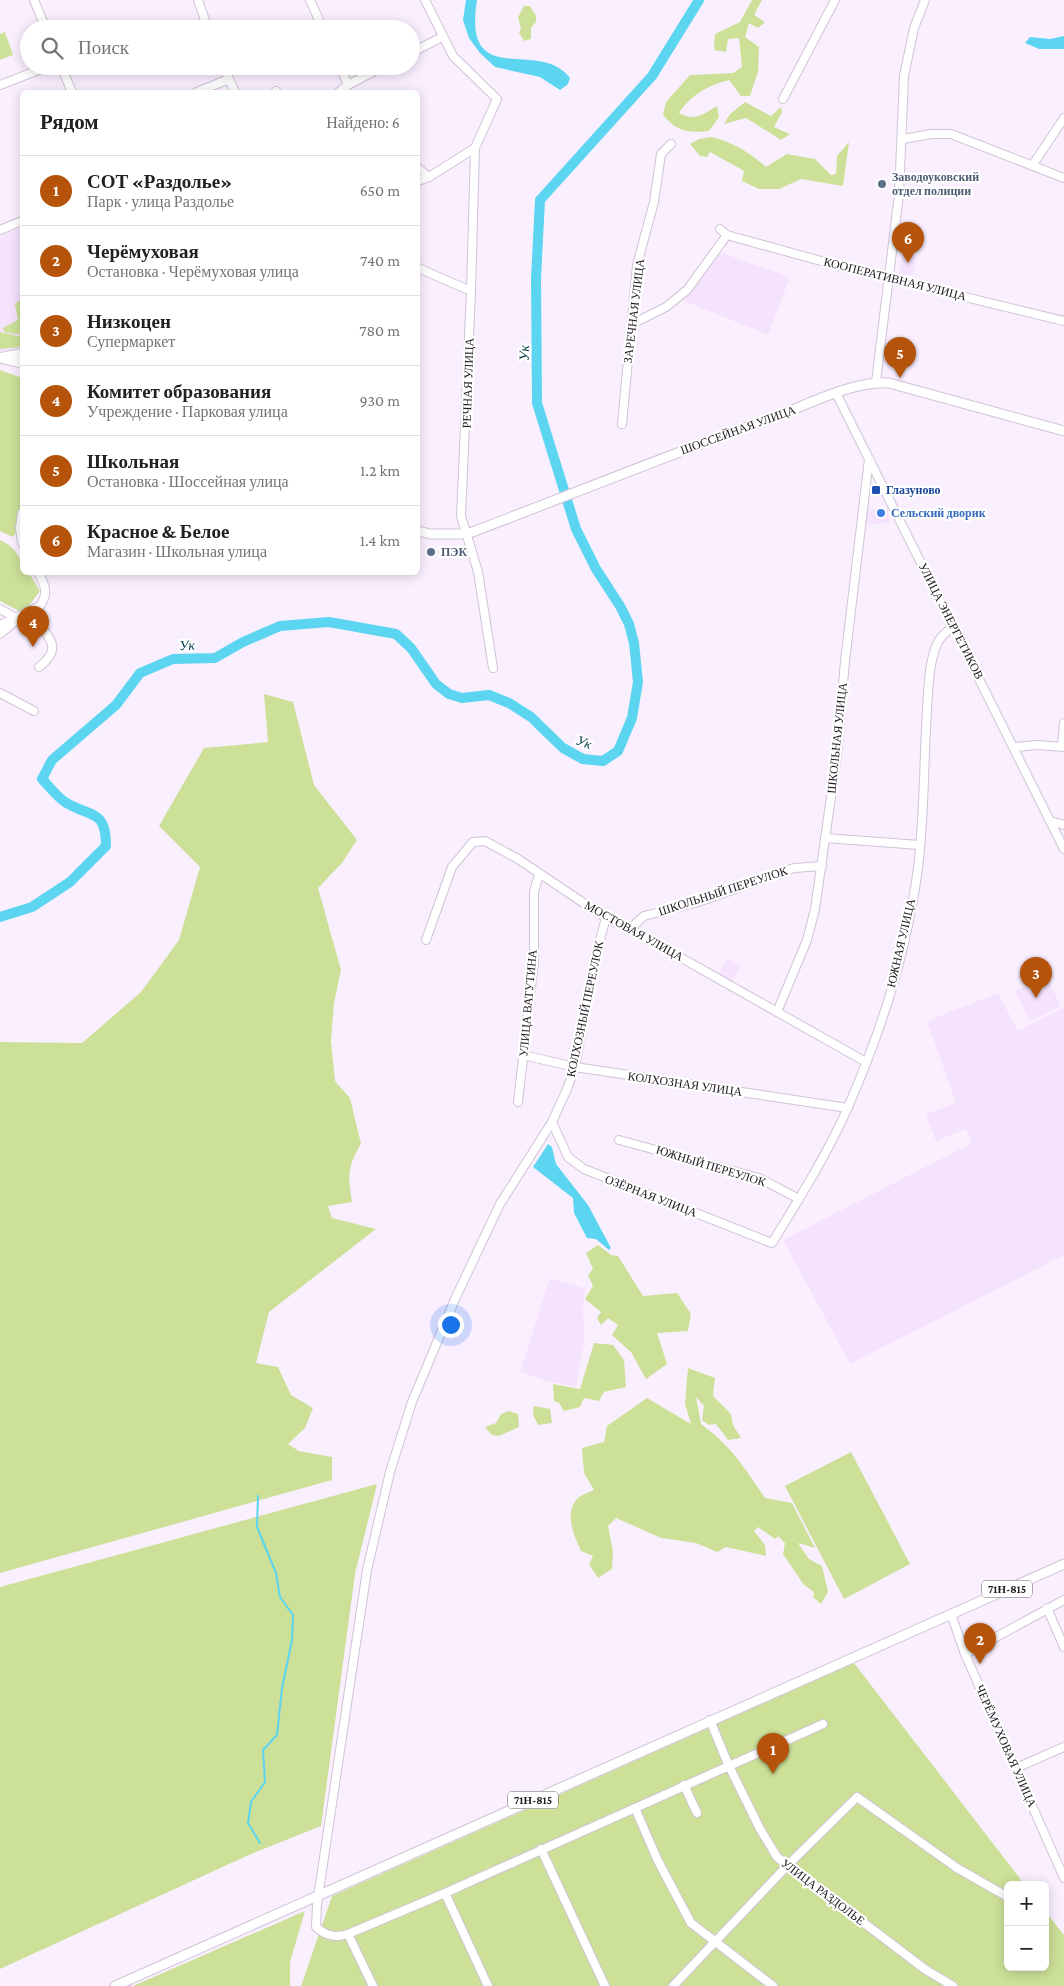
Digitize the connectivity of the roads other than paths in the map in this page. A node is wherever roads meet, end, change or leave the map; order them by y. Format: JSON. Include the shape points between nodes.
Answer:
{"nodes":[{"id":1,"x":34,"y":0,"type":"edge"},
{"id":2,"x":198,"y":0,"type":"edge"},
{"id":3,"x":310,"y":0,"type":"edge"},
{"id":4,"x":425,"y":0,"type":"edge"},
{"id":5,"x":836,"y":0,"type":"edge"},
{"id":6,"x":926,"y":0,"type":"edge"},
{"id":7,"x":42,"y":20,"type":"edge"},
{"id":8,"x":205,"y":20,"type":"edge"},
{"id":9,"x":319,"y":20,"type":"edge"},
{"id":10,"x":442,"y":37,"type":"junction"},
{"id":11,"x":420,"y":48,"type":"edge"},
{"id":12,"x":26,"y":75,"type":"edge"},
{"id":13,"x":65,"y":75,"type":"edge"},
{"id":14,"x":227,"y":75,"type":"edge"},
{"id":15,"x":344,"y":75,"type":"edge"},
{"id":16,"x":367,"y":75,"type":"edge"},
{"id":17,"x":229,"y":79,"type":"junction"},
{"id":18,"x":0,"y":85,"type":"edge"},
{"id":19,"x":348,"y":85,"type":"junction"},
{"id":20,"x":71,"y":90,"type":"edge"},
{"id":21,"x":202,"y":90,"type":"edge"},
{"id":22,"x":234,"y":90,"type":"edge"},
{"id":23,"x":342,"y":90,"type":"edge"},
{"id":24,"x":782,"y":99,"type":"dead end"},
{"id":25,"x":1064,"y":118,"type":"edge"},
{"id":26,"x":902,"y":139,"type":"junction"},
{"id":27,"x":671,"y":144,"type":"dead end"},
{"id":28,"x":475,"y":148,"type":"junction"},
{"id":29,"x":1032,"y":166,"type":"junction"},
{"id":30,"x":420,"y":170,"type":"edge"},
{"id":31,"x":429,"y":177,"type":"junction"},
{"id":32,"x":1064,"y":178,"type":"edge"},
{"id":33,"x":420,"y":180,"type":"edge"},
{"id":34,"x":20,"y":222,"type":"edge"},
{"id":35,"x":720,"y":229,"type":"dead end"},
{"id":36,"x":0,"y":230,"type":"edge"},
{"id":37,"x":727,"y":235,"type":"junction"},
{"id":38,"x":420,"y":269,"type":"edge"},
{"id":39,"x":889,"y":278,"type":"junction"},
{"id":40,"x":471,"y":290,"type":"junction"},
{"id":41,"x":1064,"y":321,"type":"edge"},
{"id":42,"x":632,"y":324,"type":"junction"},
{"id":43,"x":20,"y":353,"type":"edge"},
{"id":44,"x":0,"y":358,"type":"edge"},
{"id":45,"x":20,"y":363,"type":"edge"},
{"id":46,"x":876,"y":382,"type":"junction"},
{"id":47,"x":836,"y":393,"type":"junction"},
{"id":48,"x":622,"y":424,"type":"dead end"},
{"id":49,"x":1064,"y":431,"type":"edge"},
{"id":50,"x":869,"y":459,"type":"junction"},
{"id":51,"x":420,"y":532,"type":"edge"},
{"id":52,"x":467,"y":534,"type":"junction"},
{"id":53,"x":40,"y":575,"type":"edge"},
{"id":54,"x":0,"y":609,"type":"edge"},
{"id":55,"x":33,"y":612,"type":"junction"},
{"id":56,"x":18,"y":618,"type":"junction"},
{"id":57,"x":0,"y":625,"type":"edge"},
{"id":58,"x":954,"y":627,"type":"junction"},
{"id":59,"x":0,"y":634,"type":"edge"},
{"id":60,"x":39,"y":667,"type":"dead end"},
{"id":61,"x":493,"y":668,"type":"dead end"},
{"id":62,"x":0,"y":693,"type":"edge"},
{"id":63,"x":34,"y":711,"type":"dead end"},
{"id":64,"x":1064,"y":723,"type":"edge"},
{"id":65,"x":1063,"y":746,"type":"edge"},
{"id":66,"x":1015,"y":748,"type":"junction"},
{"id":67,"x":1050,"y":821,"type":"junction"},
{"id":68,"x":1064,"y":825,"type":"edge"},
{"id":69,"x":826,"y":838,"type":"junction"},
{"id":70,"x":919,"y":845,"type":"junction"},
{"id":71,"x":1064,"y":849,"type":"edge"},
{"id":72,"x":822,"y":866,"type":"junction"},
{"id":73,"x":539,"y":874,"type":"junction"},
{"id":74,"x":606,"y":918,"type":"junction"},
{"id":75,"x":630,"y":929,"type":"junction"},
{"id":76,"x":426,"y":940,"type":"dead end"},
{"id":77,"x":777,"y":1012,"type":"junction"},
{"id":78,"x":523,"y":1055,"type":"junction"},
{"id":79,"x":866,"y":1062,"type":"junction"},
{"id":80,"x":575,"y":1067,"type":"junction"},
{"id":81,"x":518,"y":1102,"type":"dead end"},
{"id":82,"x":848,"y":1108,"type":"junction"},
{"id":83,"x":552,"y":1122,"type":"junction"},
{"id":84,"x":619,"y":1140,"type":"dead end"},
{"id":85,"x":799,"y":1199,"type":"junction"},
{"id":86,"x":772,"y":1243,"type":"joint"},
{"id":87,"x":1064,"y":1564,"type":"edge"},
{"id":88,"x":1064,"y":1600,"type":"edge"},
{"id":89,"x":1047,"y":1608,"type":"junction"},
{"id":90,"x":951,"y":1614,"type":"junction"},
{"id":91,"x":1064,"y":1647,"type":"edge"},
{"id":92,"x":965,"y":1654,"type":"junction"},
{"id":93,"x":710,"y":1720,"type":"junction"},
{"id":94,"x":823,"y":1724,"type":"dead end"},
{"id":95,"x":1064,"y":1748,"type":"edge"},
{"id":96,"x":728,"y":1764,"type":"junction"},
{"id":97,"x":1016,"y":1768,"type":"junction"},
{"id":98,"x":684,"y":1785,"type":"junction"},
{"id":99,"x":635,"y":1808,"type":"junction"},
{"id":100,"x":697,"y":1812,"type":"dead end"},
{"id":101,"x":541,"y":1849,"type":"junction"},
{"id":102,"x":787,"y":1866,"type":"junction"},
{"id":103,"x":1064,"y":1878,"type":"edge"},
{"id":104,"x":445,"y":1893,"type":"junction"},
{"id":105,"x":1004,"y":1895,"type":"edge"},
{"id":106,"x":318,"y":1896,"type":"junction"},
{"id":107,"x":348,"y":1934,"type":"junction"},
{"id":108,"x":717,"y":1941,"type":"junction"},
{"id":109,"x":115,"y":1986,"type":"edge"},
{"id":110,"x":374,"y":1986,"type":"edge"},
{"id":111,"x":488,"y":1986,"type":"edge"},
{"id":112,"x":605,"y":1986,"type":"edge"},
{"id":113,"x":673,"y":1986,"type":"edge"},
{"id":114,"x":773,"y":1986,"type":"edge"},
{"id":115,"x":953,"y":1986,"type":"edge"}],
"edges":[{"from":1,"to":7,"type":"street"},
{"from":2,"to":8,"type":"street"},
{"from":3,"to":9,"type":"street"},
{"from":4,"to":10,"type":"street"},
{"from":5,"to":24,"type":"street"},
{"from":6,"to":26,"type":"street","via":[[914,28],[904,76]]},
{"from":10,"to":11,"type":"street"},
{"from":10,"to":28,"type":"street","name":"РЕЧНАЯ УЛИЦА","via":[[458,62],[497,99]]},
{"from":12,"to":18,"type":"street"},
{"from":13,"to":20,"type":"street"},
{"from":14,"to":17,"type":"street"},
{"from":15,"to":19,"type":"street"},
{"from":16,"to":19,"type":"street"},
{"from":17,"to":21,"type":"street"},
{"from":17,"to":22,"type":"street"},
{"from":19,"to":23,"type":"street"},
{"from":25,"to":29,"type":"street"},
{"from":26,"to":29,"type":"street","via":[[951,134]]},
{"from":26,"to":39,"type":"street"},
{"from":27,"to":42,"type":"street","name":"ЗАРЕЧНАЯ УЛИЦА","via":[[661,154],[654,202],[637,265]]},
{"from":28,"to":31,"type":"street"},
{"from":28,"to":40,"type":"street","name":"РЕЧНАЯ УЛИЦА"},
{"from":29,"to":32,"type":"street"},
{"from":30,"to":31,"type":"street"},
{"from":31,"to":33,"type":"street"},
{"from":34,"to":36,"type":"street"},
{"from":35,"to":37,"type":"street","name":"КООПЕРАТИВНАЯ УЛИЦА"},
{"from":37,"to":39,"type":"street","name":"КООПЕРАТИВНАЯ УЛИЦА"},
{"from":37,"to":42,"type":"street","via":[[686,290],[666,307]]},
{"from":38,"to":40,"type":"street"},
{"from":39,"to":41,"type":"street","name":"КООПЕРАТИВНАЯ УЛИЦА"},
{"from":39,"to":46,"type":"street"},
{"from":40,"to":52,"type":"street","name":"РЕЧНАЯ УЛИЦА","via":[[462,516]]},
{"from":42,"to":48,"type":"street","name":"ЗАРЕЧНАЯ УЛИЦА"},
{"from":43,"to":44,"type":"street"},
{"from":44,"to":45,"type":"main road"},
{"from":46,"to":47,"type":"main road","name":"ШОССЕЙНАЯ УЛИЦА"},
{"from":46,"to":49,"type":"main road","name":"ШОССЕЙНАЯ УЛИЦА"},
{"from":47,"to":50,"type":"street","name":"УЛИЦА ЭНЕРГЕТИКОВ"},
{"from":47,"to":52,"type":"main road","name":"ШОССЕЙНАЯ УЛИЦА"},
{"from":50,"to":58,"type":"street","name":"УЛИЦА ЭНЕРГЕТИКОВ"},
{"from":50,"to":69,"type":"street","name":"ШКОЛЬНАЯ УЛИЦА"},
{"from":51,"to":52,"type":"main road","name":"ШОССЕЙНАЯ УЛИЦА"},
{"from":52,"to":61,"type":"street","name":"РЕЧНАЯ УЛИЦА","via":[[478,572]]},
{"from":53,"to":55,"type":"street","via":[[46,592],[40,606]]},
{"from":54,"to":56,"type":"street"},
{"from":55,"to":56,"type":"street"},
{"from":55,"to":60,"type":"street","via":[[51,640],[53,649],[49,659]]},
{"from":56,"to":57,"type":"street"},
{"from":56,"to":59,"type":"street"},
{"from":58,"to":66,"type":"street","name":"УЛИЦА ЭНЕРГЕТИКОВ"},
{"from":58,"to":70,"type":"street","name":"ЮЖНАЯ УЛИЦА","via":[[942,633],[930,671]]},
{"from":62,"to":63,"type":"street"},
{"from":64,"to":65,"type":"street"},
{"from":65,"to":66,"type":"street"},
{"from":66,"to":67,"type":"street","name":"УЛИЦА ЭНЕРГЕТИКОВ"},
{"from":67,"to":68,"type":"street"},
{"from":67,"to":71,"type":"street","name":"УЛИЦА ЭНЕРГЕТИКОВ"},
{"from":69,"to":70,"type":"street"},
{"from":69,"to":72,"type":"street","name":"ШКОЛЬНАЯ УЛИЦА"},
{"from":70,"to":79,"type":"street","name":"ЮЖНАЯ УЛИЦА","via":[[918,867],[903,942],[890,994]]},
{"from":72,"to":75,"type":"street","name":"ШКОЛЬНЫЙ ПЕРЕУЛОК","via":[[794,868],[698,902],[644,916]]},
{"from":72,"to":77,"type":"street","name":"ШКОЛЬНАЯ УЛИЦА","via":[[807,940]]},
{"from":73,"to":74,"type":"street","name":"МОСТОВАЯ УЛИЦА"},
{"from":73,"to":76,"type":"street","name":"МОСТОВАЯ УЛИЦА","via":[[484,841],[473,842],[452,867]]},
{"from":73,"to":78,"type":"street","name":"УЛИЦА ВАТУТИНА","via":[[534,892],[534,962]]},
{"from":74,"to":75,"type":"street","name":"МОСТОВАЯ УЛИЦА"},
{"from":74,"to":80,"type":"street","name":"КОЛХОЗНЫЙ ПЕРЕУЛОК","via":[[595,957]]},
{"from":75,"to":77,"type":"street","name":"МОСТОВАЯ УЛИЦА"},
{"from":77,"to":79,"type":"street","name":"МОСТОВАЯ УЛИЦА"},
{"from":78,"to":80,"type":"street","name":"КОЛХОЗНАЯ УЛИЦА"},
{"from":78,"to":81,"type":"street","name":"УЛИЦА ВАТУТИНА"},
{"from":79,"to":82,"type":"street","name":"ЮЖНАЯ УЛИЦА"},
{"from":80,"to":82,"type":"street","name":"КОЛХОЗНАЯ УЛИЦА"},
{"from":80,"to":83,"type":"street","name":"КОЛХОЗНЫЙ ПЕРЕУЛОК"},
{"from":82,"to":85,"type":"street","name":"ЮЖНАЯ УЛИЦА"},
{"from":83,"to":86,"type":"street","name":"ОЗЁРНАЯ УЛИЦА","via":[[568,1157],[584,1169]]},
{"from":83,"to":106,"type":"street","name":"КОЛХОЗНЫЙ ПЕРЕУЛОК","via":[[500,1204],[454,1299],[412,1402],[390,1472],[367,1570]]},
{"from":84,"to":85,"type":"street","name":"ЮЖНЫЙ ПЕРЕУЛОК","via":[[760,1178]]},
{"from":85,"to":86,"type":"street","name":"ЮЖНАЯ УЛИЦА"},
{"from":87,"to":90,"type":"main road","number":"71Н-815"},
{"from":88,"to":89,"type":"street"},
{"from":89,"to":91,"type":"street"},
{"from":89,"to":92,"type":"street"},
{"from":90,"to":92,"type":"street","name":"ЧЕРЁМУХОВАЯ УЛИЦА"},
{"from":90,"to":93,"type":"main road","number":"71Н-815"},
{"from":92,"to":97,"type":"street","name":"ЧЕРЁМУХОВАЯ УЛИЦА"},
{"from":93,"to":96,"type":"street","name":"УЛИЦА РАЗДОЛЬЕ"},
{"from":93,"to":106,"type":"main road","number":"71Н-815"},
{"from":94,"to":96,"type":"street"},
{"from":95,"to":97,"type":"street"},
{"from":96,"to":98,"type":"street"},
{"from":96,"to":102,"type":"street","name":"УЛИЦА РАЗДОЛЬЕ","via":[[769,1845]]},
{"from":97,"to":103,"type":"street","name":"ЧЕРЁМУХОВАЯ УЛИЦА"},
{"from":98,"to":99,"type":"street"},
{"from":98,"to":100,"type":"street"},
{"from":99,"to":101,"type":"street"},
{"from":99,"to":108,"type":"street","via":[[658,1861],[691,1923]]},
{"from":101,"to":104,"type":"street"},
{"from":101,"to":112,"type":"street"},
{"from":102,"to":105,"type":"street","via":[[858,1797],[957,1868]]},
{"from":102,"to":108,"type":"street"},
{"from":102,"to":115,"type":"street","name":"УЛИЦА РАЗДОЛЬЕ","via":[[926,1970]]},
{"from":104,"to":107,"type":"street"},
{"from":104,"to":111,"type":"street"},
{"from":106,"to":107,"type":"street","name":"КОЛХОЗНЫЙ ПЕРЕУЛОК","via":[[316,1927],[324,1934],[338,1937]]},
{"from":106,"to":109,"type":"main road","number":"71Н-815"},
{"from":107,"to":110,"type":"street"},
{"from":108,"to":113,"type":"street"},
{"from":108,"to":114,"type":"street"}]}
